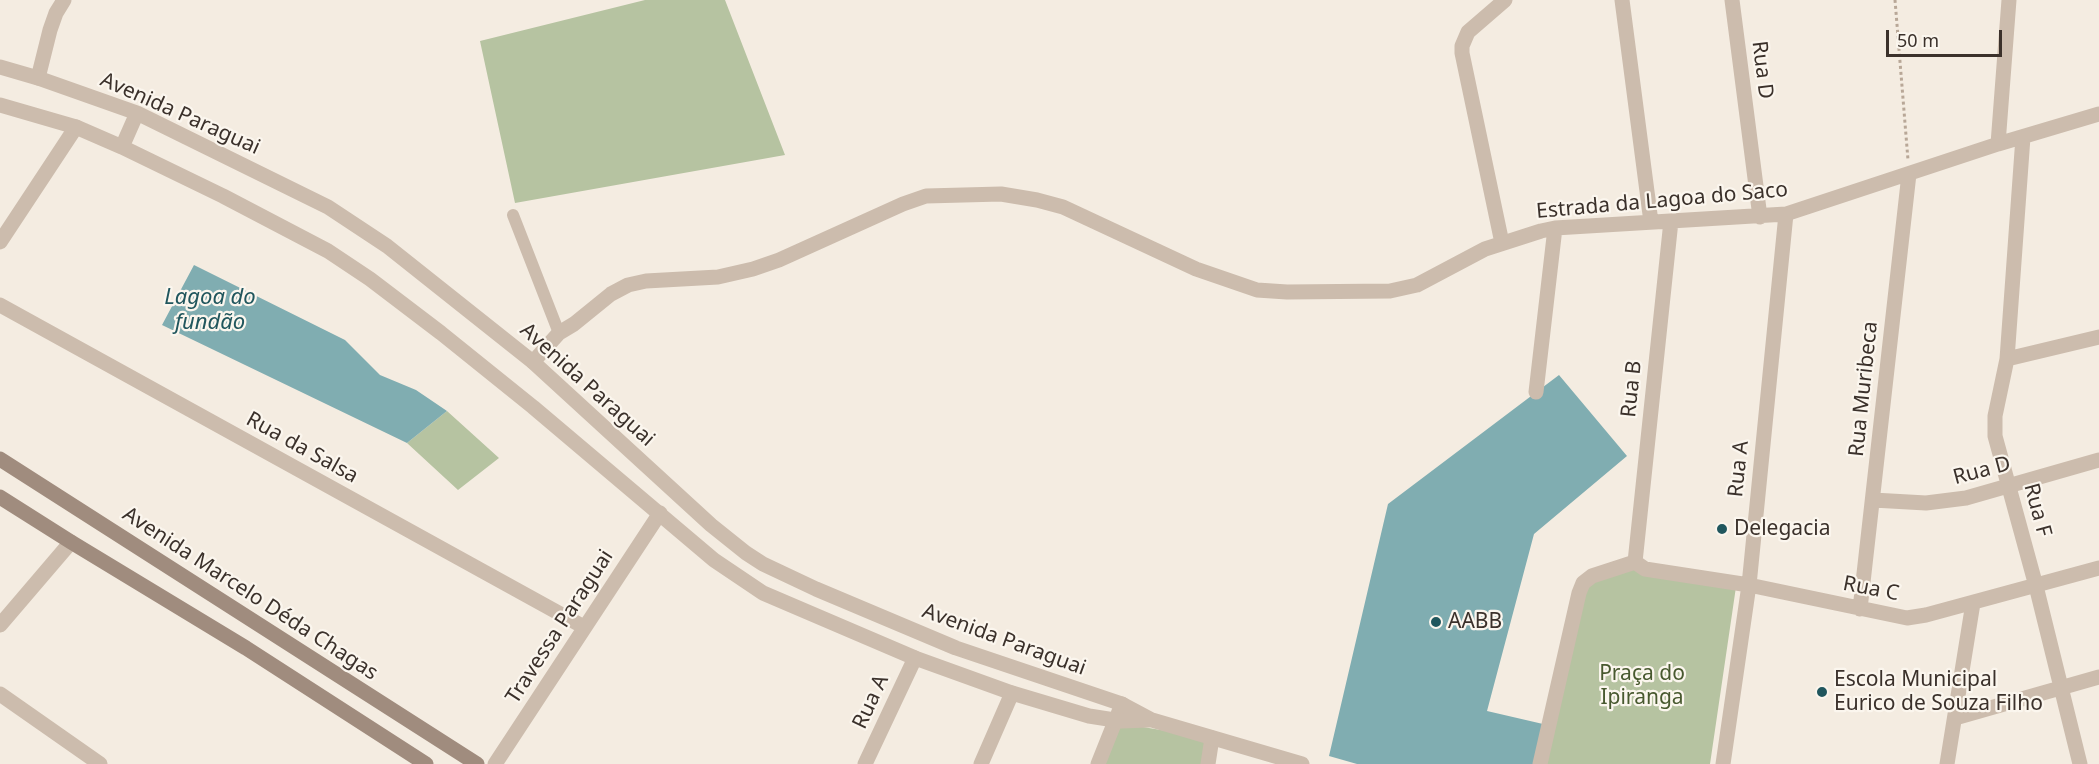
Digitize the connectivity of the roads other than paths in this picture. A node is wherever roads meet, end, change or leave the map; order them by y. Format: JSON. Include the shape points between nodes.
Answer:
{"nodes":[{"id":1,"x":64,"y":0,"type":"edge"},
{"id":2,"x":1505,"y":0,"type":"edge"},
{"id":3,"x":1622,"y":0,"type":"edge"},
{"id":4,"x":1732,"y":0,"type":"edge"},
{"id":5,"x":2009,"y":0,"type":"edge"},
{"id":6,"x":0,"y":67,"type":"edge"},
{"id":7,"x":38,"y":78,"type":"junction"},
{"id":8,"x":0,"y":105,"type":"edge"},
{"id":9,"x":137,"y":112,"type":"junction"},
{"id":10,"x":2099,"y":114,"type":"edge"},
{"id":11,"x":76,"y":127,"type":"junction"},
{"id":12,"x":2023,"y":137,"type":"junction"},
{"id":13,"x":1998,"y":144,"type":"junction"},
{"id":14,"x":122,"y":147,"type":"junction"},
{"id":15,"x":1909,"y":174,"type":"junction"},
{"id":16,"x":1786,"y":214,"type":"junction"},
{"id":17,"x":513,"y":215,"type":"dead end"},
{"id":18,"x":1760,"y":217,"type":"junction"},
{"id":19,"x":1671,"y":221,"type":"junction"},
{"id":20,"x":1651,"y":222,"type":"junction"},
{"id":21,"x":1555,"y":228,"type":"junction"},
{"id":22,"x":0,"y":242,"type":"edge"},
{"id":23,"x":1502,"y":243,"type":"junction"},
{"id":24,"x":0,"y":305,"type":"edge"},
{"id":25,"x":559,"y":333,"type":"junction"},
{"id":26,"x":2099,"y":337,"type":"edge"},
{"id":27,"x":2007,"y":359,"type":"junction"},
{"id":28,"x":533,"y":362,"type":"junction"},
{"id":29,"x":1536,"y":392,"type":"dead end"},
{"id":30,"x":0,"y":459,"type":"edge"},
{"id":31,"x":2099,"y":460,"type":"edge"},
{"id":32,"x":2008,"y":485,"type":"junction"},
{"id":33,"x":0,"y":497,"type":"edge"},
{"id":34,"x":1872,"y":500,"type":"junction"},
{"id":35,"x":660,"y":513,"type":"junction"},
{"id":36,"x":71,"y":542,"type":"junction"},
{"id":37,"x":1635,"y":562,"type":"junction"},
{"id":38,"x":2099,"y":568,"type":"edge"},
{"id":39,"x":1749,"y":585,"type":"junction"},
{"id":40,"x":2036,"y":586,"type":"junction"},
{"id":41,"x":1974,"y":603,"type":"junction"},
{"id":42,"x":1860,"y":609,"type":"junction"},
{"id":43,"x":0,"y":625,"type":"edge"},
{"id":44,"x":584,"y":627,"type":"junction"},
{"id":45,"x":915,"y":658,"type":"junction"},
{"id":46,"x":2099,"y":677,"type":"edge"},
{"id":47,"x":2060,"y":687,"type":"junction"},
{"id":48,"x":1012,"y":693,"type":"junction"},
{"id":49,"x":0,"y":694,"type":"edge"},
{"id":50,"x":1122,"y":704,"type":"junction"},
{"id":51,"x":1955,"y":718,"type":"junction"},
{"id":52,"x":407,"y":719,"type":"junction"},
{"id":53,"x":1117,"y":720,"type":"junction"},
{"id":54,"x":1152,"y":720,"type":"junction"},
{"id":55,"x":434,"y":737,"type":"junction"},
{"id":56,"x":1212,"y":738,"type":"junction"},
{"id":57,"x":392,"y":742,"type":"junction"},
{"id":58,"x":423,"y":762,"type":"edge"},
{"id":59,"x":100,"y":764,"type":"edge"},
{"id":60,"x":477,"y":764,"type":"edge"},
{"id":61,"x":495,"y":764,"type":"edge"},
{"id":62,"x":865,"y":764,"type":"edge"},
{"id":63,"x":981,"y":764,"type":"edge"},
{"id":64,"x":1098,"y":764,"type":"edge"},
{"id":65,"x":1208,"y":764,"type":"edge"},
{"id":66,"x":1302,"y":764,"type":"edge"},
{"id":67,"x":1540,"y":764,"type":"edge"},
{"id":68,"x":1724,"y":764,"type":"edge"},
{"id":69,"x":1947,"y":764,"type":"edge"},
{"id":70,"x":2080,"y":764,"type":"edge"}],
"edges":[{"from":1,"to":7,"type":"street","via":[[50,30]]},
{"from":2,"to":23,"type":"street","via":[[1468,32],[1462,46]]},
{"from":3,"to":20,"type":"street"},
{"from":4,"to":18,"type":"street","name":"Rua D"},
{"from":5,"to":13,"type":"street"},
{"from":6,"to":7,"type":"street","name":"Avenida Paraguai"},
{"from":7,"to":9,"type":"street","name":"Avenida Paraguai"},
{"from":8,"to":11,"type":"street","name":"Avenida Paraguai"},
{"from":9,"to":14,"type":"street"},
{"from":9,"to":28,"type":"street","name":"Avenida Paraguai","via":[[328,207],[387,246]]},
{"from":10,"to":12,"type":"street","name":"Estrada da Lagoa do Saco"},
{"from":11,"to":14,"type":"street","name":"Avenida Paraguai"},
{"from":11,"to":22,"type":"street"},
{"from":12,"to":13,"type":"street","name":"Estrada da Lagoa do Saco"},
{"from":12,"to":27,"type":"street"},
{"from":13,"to":15,"type":"street","name":"Estrada da Lagoa do Saco"},
{"from":14,"to":35,"type":"street","name":"Avenida Paraguai","via":[[276,223],[370,279]]},
{"from":15,"to":16,"type":"street","name":"Estrada da Lagoa do Saco"},
{"from":15,"to":34,"type":"street","name":"Rua Muribeca"},
{"from":16,"to":18,"type":"street","name":"Estrada da Lagoa do Saco"},
{"from":16,"to":39,"type":"street","name":"Rua A"},
{"from":17,"to":25,"type":"street"},
{"from":18,"to":19,"type":"street","name":"Estrada da Lagoa do Saco"},
{"from":19,"to":20,"type":"street","name":"Estrada da Lagoa do Saco"},
{"from":19,"to":37,"type":"street","name":"Rua B"},
{"from":20,"to":21,"type":"street","name":"Estrada da Lagoa do Saco"},
{"from":21,"to":23,"type":"street","name":"Estrada da Lagoa do Saco"},
{"from":21,"to":29,"type":"street"},
{"from":23,"to":25,"type":"street","name":"Estrada da Lagoa do Saco","via":[[1427,280],[1390,291],[1257,290],[1172,258],[1054,204],[1001,194],[944,195],[917,199],[753,269],[718,277],[628,285]]},
{"from":24,"to":44,"type":"street","name":"Rua da Salsa"},
{"from":25,"to":28,"type":"street","name":"Estrada da Lagoa do Saco"},
{"from":26,"to":27,"type":"street"},
{"from":27,"to":32,"type":"street","name":"Rua F","via":[[1994,426]]},
{"from":28,"to":50,"type":"street","name":"Avenida Paraguai","via":[[711,525],[763,564],[956,648]]},
{"from":30,"to":52,"type":"main road","name":"Avenida Marcelo Déda Chagas"},
{"from":31,"to":32,"type":"street","name":"Rua D"},
{"from":32,"to":34,"type":"street","name":"Rua D","via":[[1943,502]]},
{"from":32,"to":40,"type":"street","name":"Rua F"},
{"from":33,"to":36,"type":"main road"},
{"from":34,"to":42,"type":"street","name":"Rua Muribeca"},
{"from":35,"to":44,"type":"street","name":"Travessa Paraguai"},
{"from":35,"to":45,"type":"street","name":"Avenida Paraguai","via":[[714,560],[763,593]]},
{"from":36,"to":43,"type":"street"},
{"from":36,"to":57,"type":"main road"},
{"from":37,"to":39,"type":"street","name":"Rua C","via":[[1644,569]]},
{"from":37,"to":67,"type":"street","via":[[1592,576],[1583,583]]},
{"from":38,"to":40,"type":"street","name":"Rua C"},
{"from":39,"to":42,"type":"street","name":"Rua C"},
{"from":39,"to":68,"type":"street","name":"Rua A"},
{"from":40,"to":41,"type":"street","name":"Rua C"},
{"from":40,"to":47,"type":"street","name":"Rua F"},
{"from":41,"to":42,"type":"street","name":"Rua C","via":[[1907,618]]},
{"from":41,"to":51,"type":"street"},
{"from":44,"to":61,"type":"street","name":"Travessa Paraguai"},
{"from":45,"to":48,"type":"street","name":"Avenida Paraguai"},
{"from":45,"to":62,"type":"street","name":"Rua A"},
{"from":46,"to":47,"type":"street"},
{"from":47,"to":51,"type":"street"},
{"from":47,"to":70,"type":"street","name":"Rua F"},
{"from":48,"to":53,"type":"street","name":"Avenida Paraguai","via":[[1058,708]]},
{"from":48,"to":63,"type":"street"},
{"from":49,"to":59,"type":"street"},
{"from":50,"to":53,"type":"street"},
{"from":50,"to":54,"type":"street","name":"Avenida Paraguai"},
{"from":51,"to":69,"type":"street"},
{"from":52,"to":55,"type":"main road","name":"Avenida Marcelo Déda Chagas"},
{"from":52,"to":57,"type":"main road"},
{"from":53,"to":54,"type":"street","name":"Avenida Paraguai"},
{"from":53,"to":64,"type":"street"},
{"from":54,"to":56,"type":"street","name":"Avenida Paraguai"},
{"from":55,"to":58,"type":"main road"},
{"from":55,"to":60,"type":"main road","name":"Avenida Marcelo Déda Chagas"},
{"from":56,"to":65,"type":"street"},
{"from":56,"to":66,"type":"street","name":"Avenida Paraguai"},
{"from":57,"to":58,"type":"main road"}]}
